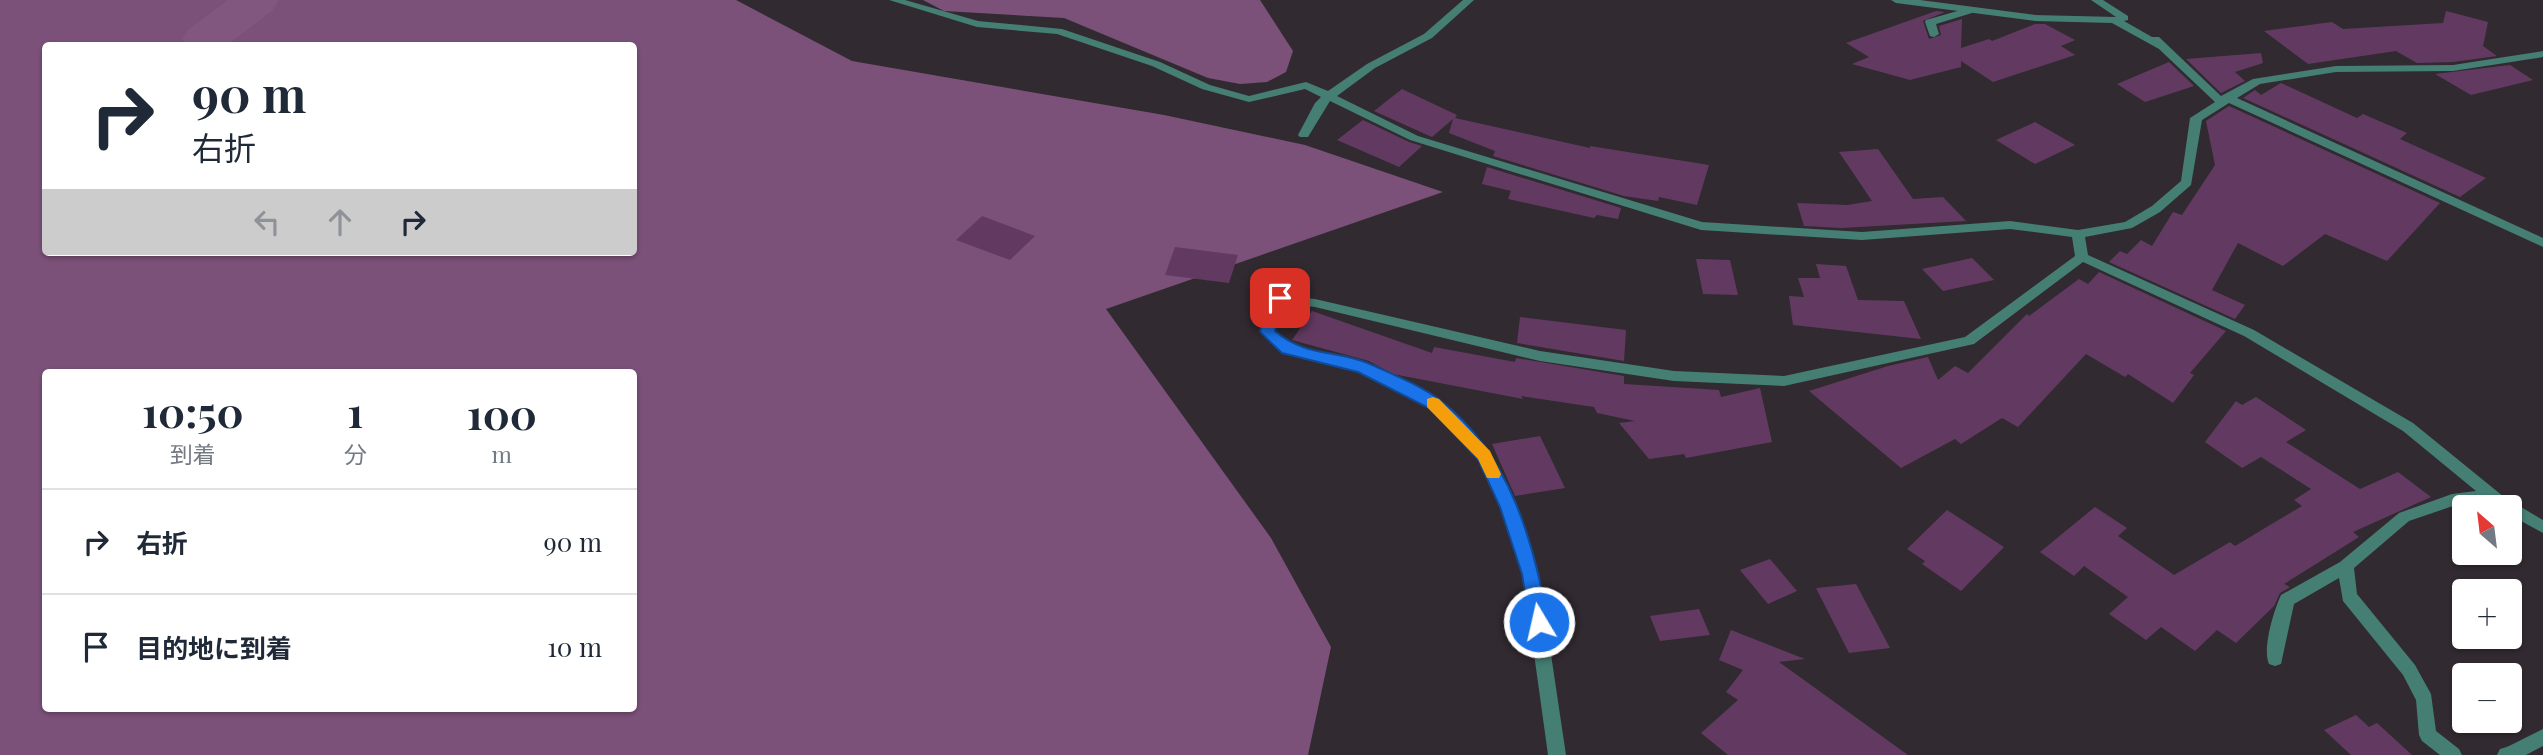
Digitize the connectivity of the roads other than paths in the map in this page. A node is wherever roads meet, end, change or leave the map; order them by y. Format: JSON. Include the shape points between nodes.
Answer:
{"nodes":[{"id":1,"x":894,"y":0,"type":"edge"},
{"id":2,"x":1469,"y":0,"type":"edge"},
{"id":3,"x":1896,"y":0,"type":"edge"},
{"id":4,"x":2096,"y":0,"type":"edge"},
{"id":5,"x":1918,"y":1,"type":"edge"},
{"id":6,"x":1968,"y":11,"type":"junction"},
{"id":7,"x":1934,"y":34,"type":"dead end"},
{"id":8,"x":2161,"y":46,"type":"junction"},
{"id":9,"x":2543,"y":54,"type":"edge"},
{"id":10,"x":1329,"y":96,"type":"junction"},
{"id":11,"x":2223,"y":99,"type":"junction"},
{"id":12,"x":1304,"y":135,"type":"dead end"},
{"id":13,"x":2078,"y":234,"type":"junction"},
{"id":14,"x":2543,"y":243,"type":"edge"},
{"id":15,"x":2082,"y":257,"type":"junction"},
{"id":16,"x":2491,"y":495,"type":"edge"},
{"id":17,"x":2452,"y":500,"type":"edge"},
{"id":18,"x":2522,"y":514,"type":"edge"},
{"id":19,"x":2543,"y":527,"type":"edge"},
{"id":20,"x":2346,"y":566,"type":"junction"},
{"id":21,"x":2275,"y":659,"type":"dead end"},
{"id":22,"x":2543,"y":737,"type":"edge"},
{"id":23,"x":2510,"y":754,"type":"edge"},
{"id":24,"x":1557,"y":755,"type":"edge"},
{"id":25,"x":2453,"y":755,"type":"edge"}],
"edges":[{"from":1,"to":10,"type":"street","via":[[977,24],[1058,31],[1249,99],[1306,85]]},
{"from":2,"to":10,"type":"street","via":[[1428,36],[1371,66]]},
{"from":3,"to":5,"type":"street"},
{"from":4,"to":8,"type":"street","via":[[2152,34]]},
{"from":5,"to":6,"type":"street"},
{"from":6,"to":7,"type":"street","via":[[1930,22]]},
{"from":6,"to":8,"type":"street","via":[[2114,20]]},
{"from":8,"to":11,"type":"street"},
{"from":9,"to":11,"type":"street","via":[[2453,68],[2336,69],[2257,81]]},
{"from":10,"to":12,"type":"street"},
{"from":10,"to":13,"type":"street","via":[[1414,138],[1701,226],[1862,236],[2010,225]]},
{"from":11,"to":13,"type":"street","via":[[2196,118],[2187,182],[2156,209],[2128,225]]},
{"from":11,"to":14,"type":"street"},
{"from":13,"to":15,"type":"street"},
{"from":15,"to":16,"type":"street","via":[[2249,333],[2408,427]]},
{"from":15,"to":24,"type":"street","via":[[1969,341],[1784,381],[1674,376],[1540,356],[1280,298],[1270,314],[1268,332],[1288,349],[1363,367],[1435,404],[1484,455],[1531,574]]},
{"from":17,"to":20,"type":"street","via":[[2404,517]]},
{"from":18,"to":19,"type":"street"},
{"from":20,"to":21,"type":"street","via":[[2287,600]]},
{"from":20,"to":25,"type":"street","via":[[2349,596],[2409,670],[2425,699],[2428,735]]},
{"from":22,"to":23,"type":"street"}]}
